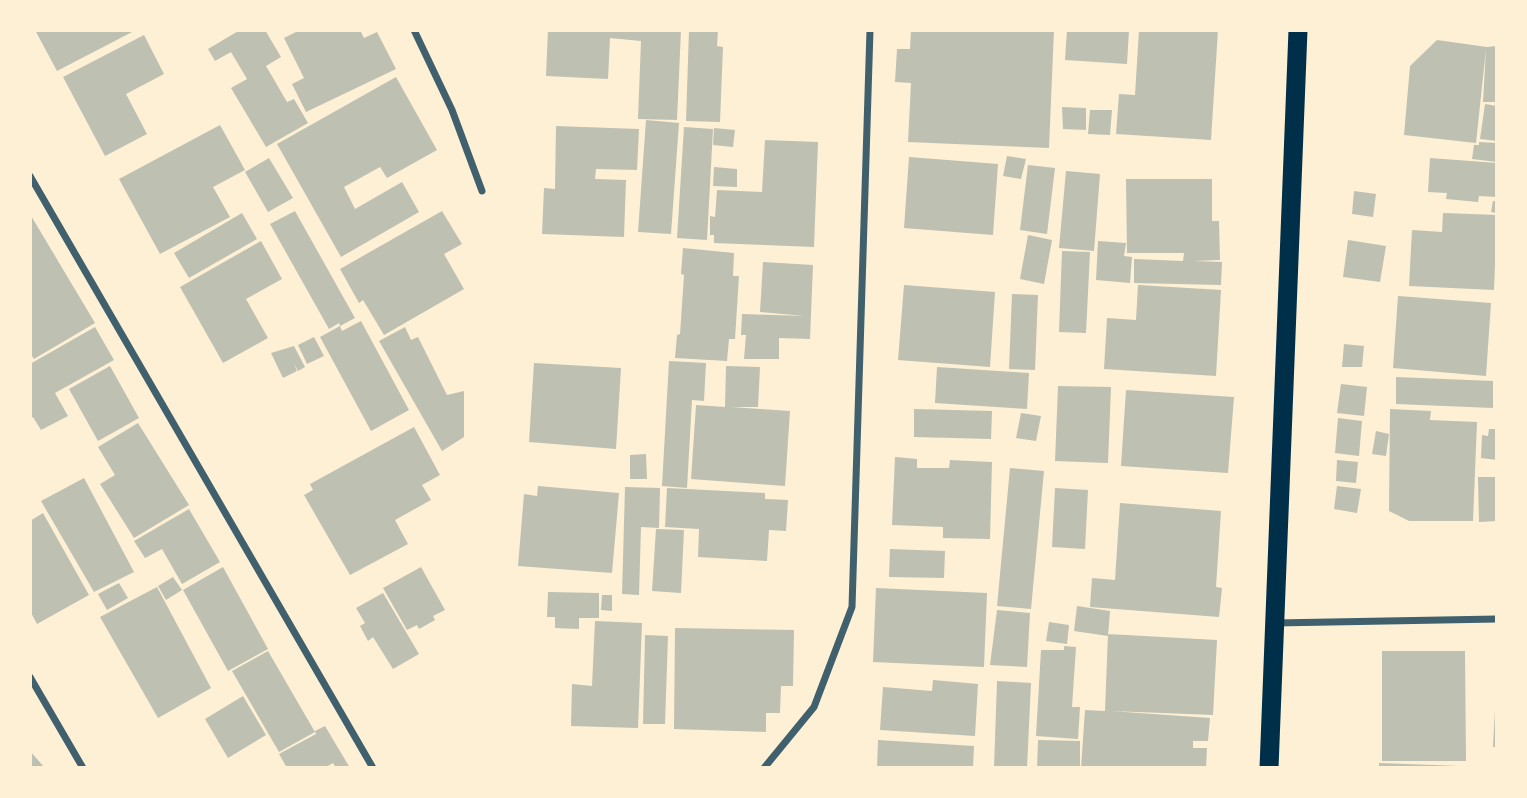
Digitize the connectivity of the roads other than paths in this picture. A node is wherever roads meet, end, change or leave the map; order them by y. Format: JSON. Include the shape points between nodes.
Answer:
{"nodes":[{"id":1,"x":414,"y":30,"type":"edge"},
{"id":2,"x":870,"y":30,"type":"edge"},
{"id":3,"x":1298,"y":30,"type":"edge"},
{"id":4,"x":30,"y":176,"type":"edge"},
{"id":5,"x":482,"y":191,"type":"dead end"},
{"id":6,"x":1497,"y":619,"type":"edge"},
{"id":7,"x":1275,"y":623,"type":"junction"},
{"id":8,"x":30,"y":677,"type":"edge"},
{"id":9,"x":83,"y":768,"type":"edge"},
{"id":10,"x":373,"y":768,"type":"edge"},
{"id":11,"x":764,"y":768,"type":"edge"},
{"id":12,"x":1269,"y":768,"type":"edge"}],
"edges":[{"from":1,"to":5,"type":"street","via":[[452,110]]},
{"from":2,"to":11,"type":"street","via":[[852,607],[814,707]]},
{"from":3,"to":7,"type":"highway"},
{"from":4,"to":10,"type":"street"},
{"from":6,"to":7,"type":"street"},
{"from":7,"to":12,"type":"highway"},
{"from":8,"to":9,"type":"street"}]}
